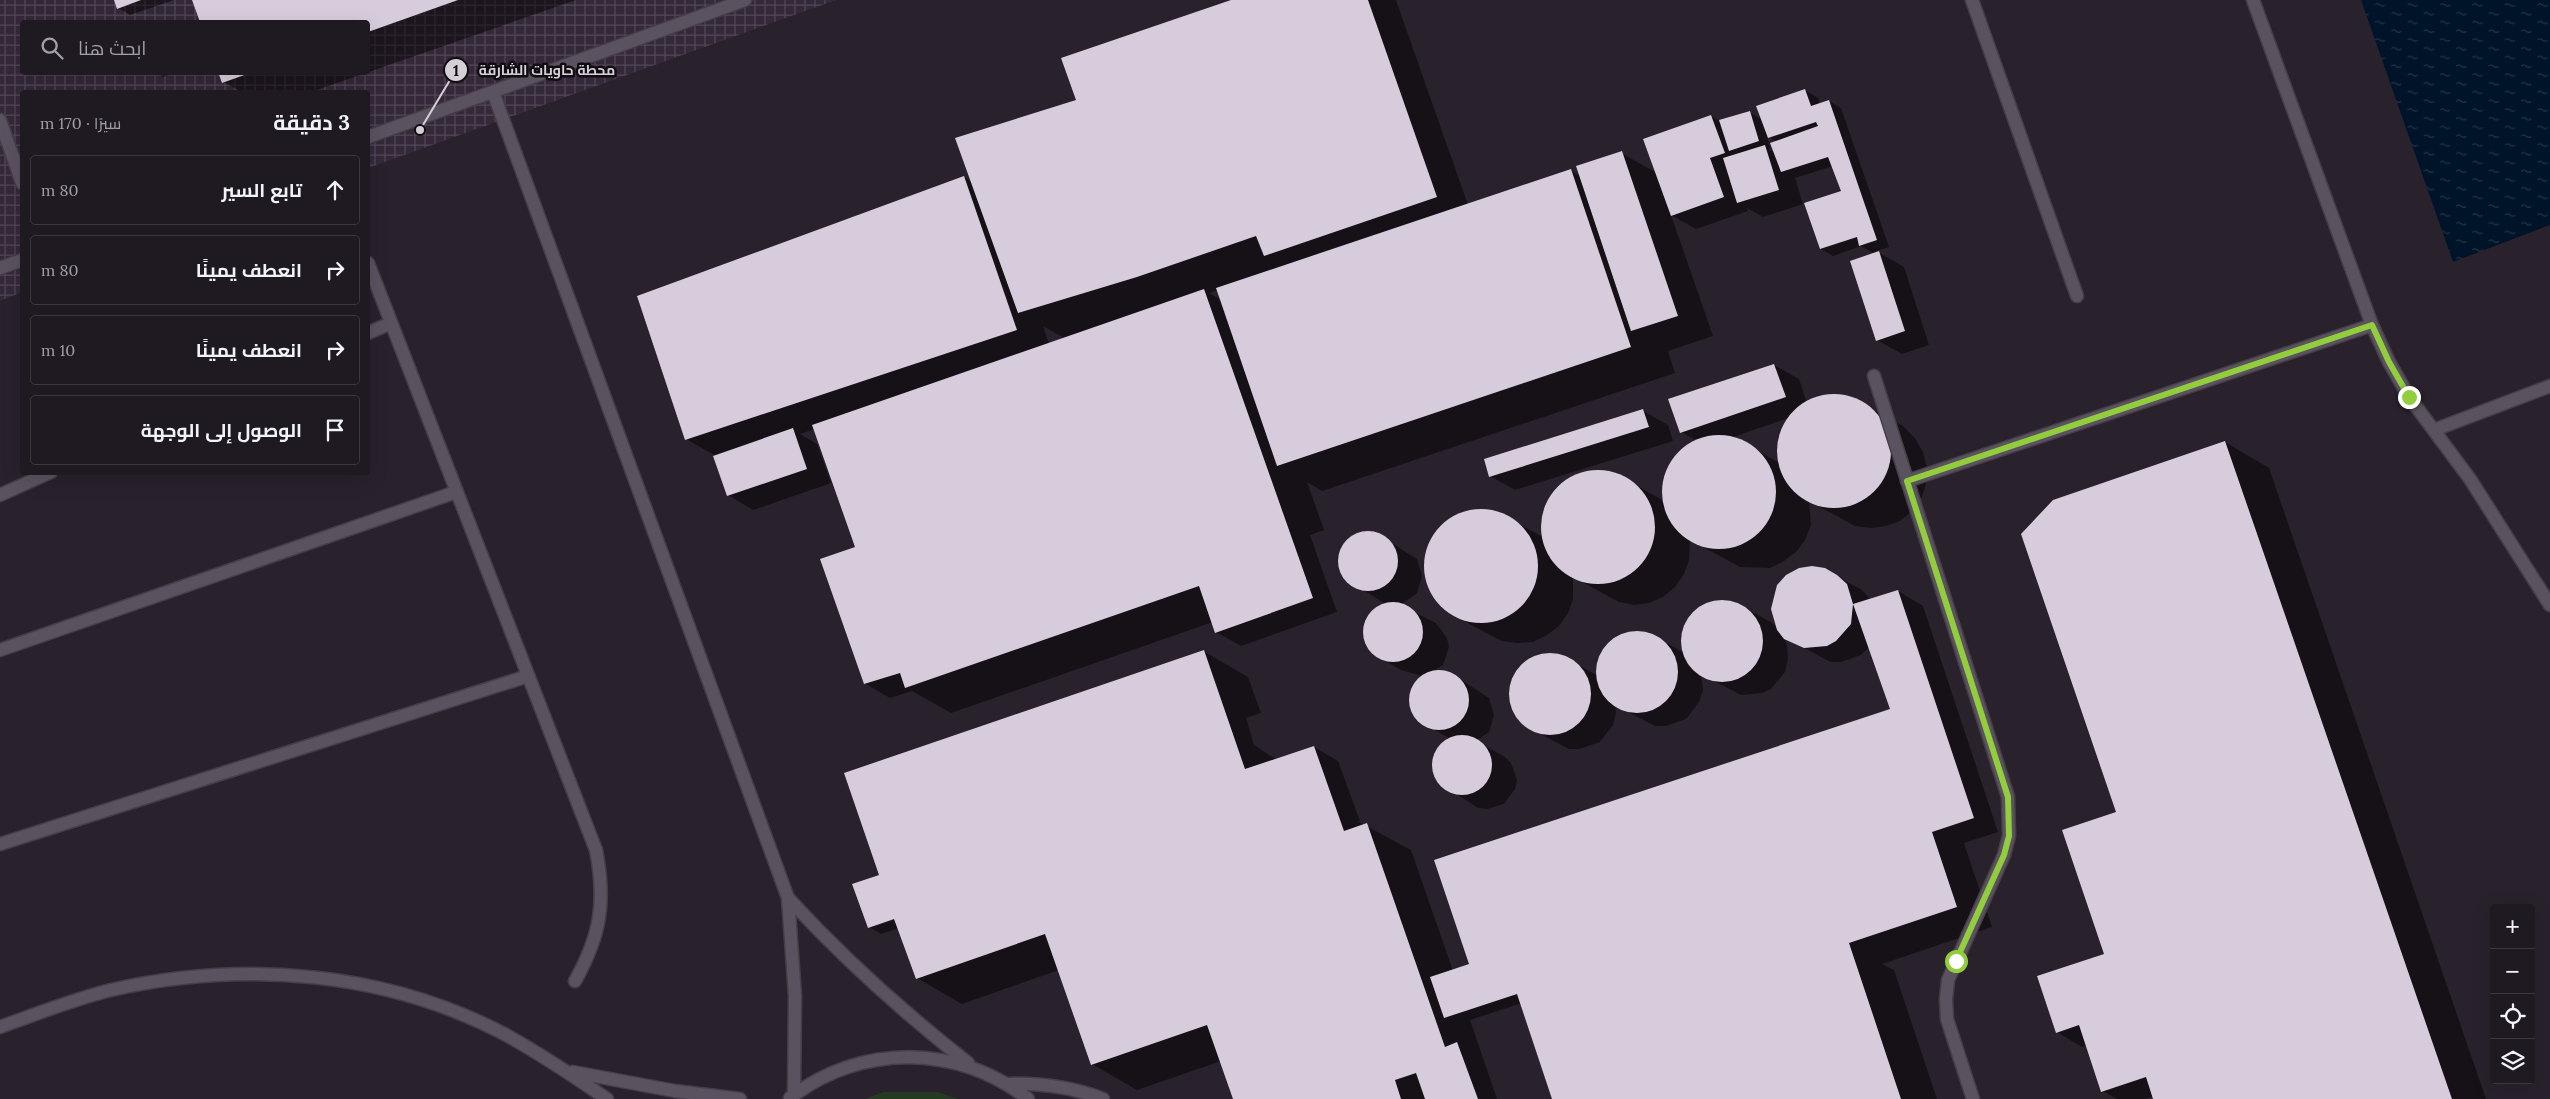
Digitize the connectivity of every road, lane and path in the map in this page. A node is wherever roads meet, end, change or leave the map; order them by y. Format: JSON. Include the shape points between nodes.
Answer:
{"nodes":[{"id":1,"x":744,"y":0,"type":"edge"},
{"id":2,"x":1972,"y":0,"type":"edge"},
{"id":3,"x":2253,"y":0,"type":"edge"},
{"id":4,"x":493,"y":92,"type":"junction"},
{"id":5,"x":0,"y":120,"type":"edge"},
{"id":6,"x":370,"y":136,"type":"edge"},
{"id":7,"x":20,"y":177,"type":"edge"},
{"id":8,"x":20,"y":261,"type":"edge"},
{"id":9,"x":0,"y":268,"type":"edge"},
{"id":10,"x":370,"y":268,"type":"edge"},
{"id":11,"x":2077,"y":296,"type":"dead end"},
{"id":12,"x":391,"y":323,"type":"junction"},
{"id":13,"x":2372,"y":325,"type":"junction"},
{"id":14,"x":370,"y":332,"type":"edge"},
{"id":15,"x":1874,"y":376,"type":"dead end"},
{"id":16,"x":2550,"y":386,"type":"edge"},
{"id":17,"x":2434,"y":430,"type":"junction"},
{"id":18,"x":44,"y":475,"type":"edge"},
{"id":19,"x":1907,"y":481,"type":"junction"},
{"id":20,"x":456,"y":492,"type":"junction"},
{"id":21,"x":0,"y":495,"type":"edge"},
{"id":22,"x":2550,"y":605,"type":"edge"},
{"id":23,"x":0,"y":650,"type":"edge"},
{"id":24,"x":528,"y":676,"type":"junction"},
{"id":25,"x":0,"y":844,"type":"edge"},
{"id":26,"x":788,"y":898,"type":"junction"},
{"id":27,"x":575,"y":980,"type":"dead end"},
{"id":28,"x":0,"y":1027,"type":"edge"},
{"id":29,"x":973,"y":1067,"type":"junction"},
{"id":30,"x":566,"y":1071,"type":"junction"},
{"id":31,"x":1009,"y":1084,"type":"junction"},
{"id":32,"x":791,"y":1097,"type":"edge"},
{"id":33,"x":607,"y":1099,"type":"edge"},
{"id":34,"x":740,"y":1099,"type":"edge"},
{"id":35,"x":1028,"y":1099,"type":"edge"},
{"id":36,"x":1103,"y":1099,"type":"edge"},
{"id":37,"x":1973,"y":1099,"type":"edge"}],
"edges":[{"from":1,"to":4,"type":"lane"},
{"from":2,"to":11,"type":"lane"},
{"from":3,"to":13,"type":"lane"},
{"from":4,"to":6,"type":"lane"},
{"from":4,"to":26,"type":"lane"},
{"from":5,"to":7,"type":"lane"},
{"from":8,"to":9,"type":"lane"},
{"from":10,"to":12,"type":"lane"},
{"from":12,"to":14,"type":"lane"},
{"from":12,"to":20,"type":"lane"},
{"from":13,"to":17,"type":"lane","via":[[2409,397]]},
{"from":13,"to":19,"type":"lane"},
{"from":15,"to":19,"type":"lane"},
{"from":16,"to":17,"type":"lane"},
{"from":17,"to":22,"type":"lane","via":[[2504,530]]},
{"from":18,"to":21,"type":"lane"},
{"from":19,"to":37,"type":"lane","via":[[2008,797],[2009,836],[2004,855],[1948,980],[1947,1019]]},
{"from":20,"to":23,"type":"lane"},
{"from":20,"to":24,"type":"lane"},
{"from":24,"to":25,"type":"lane"},
{"from":24,"to":27,"type":"lane","via":[[596,850],[601,877],[598,931],[589,957]]},
{"from":26,"to":29,"type":"lane","via":[[876,987]]},
{"from":26,"to":32,"type":"lane","via":[[795,996]]},
{"from":28,"to":30,"type":"lane","via":[[110,990],[176,978],[244,973],[312,976],[380,988],[445,1008],[507,1036]]},
{"from":29,"to":31,"type":"lane"},
{"from":29,"to":32,"type":"lane","via":[[936,1058],[898,1056],[852,1065],[826,1075]]},
{"from":30,"to":33,"type":"lane"},
{"from":30,"to":34,"type":"lane"},
{"from":31,"to":35,"type":"lane"},
{"from":31,"to":36,"type":"lane","via":[[1054,1085]]}]}
